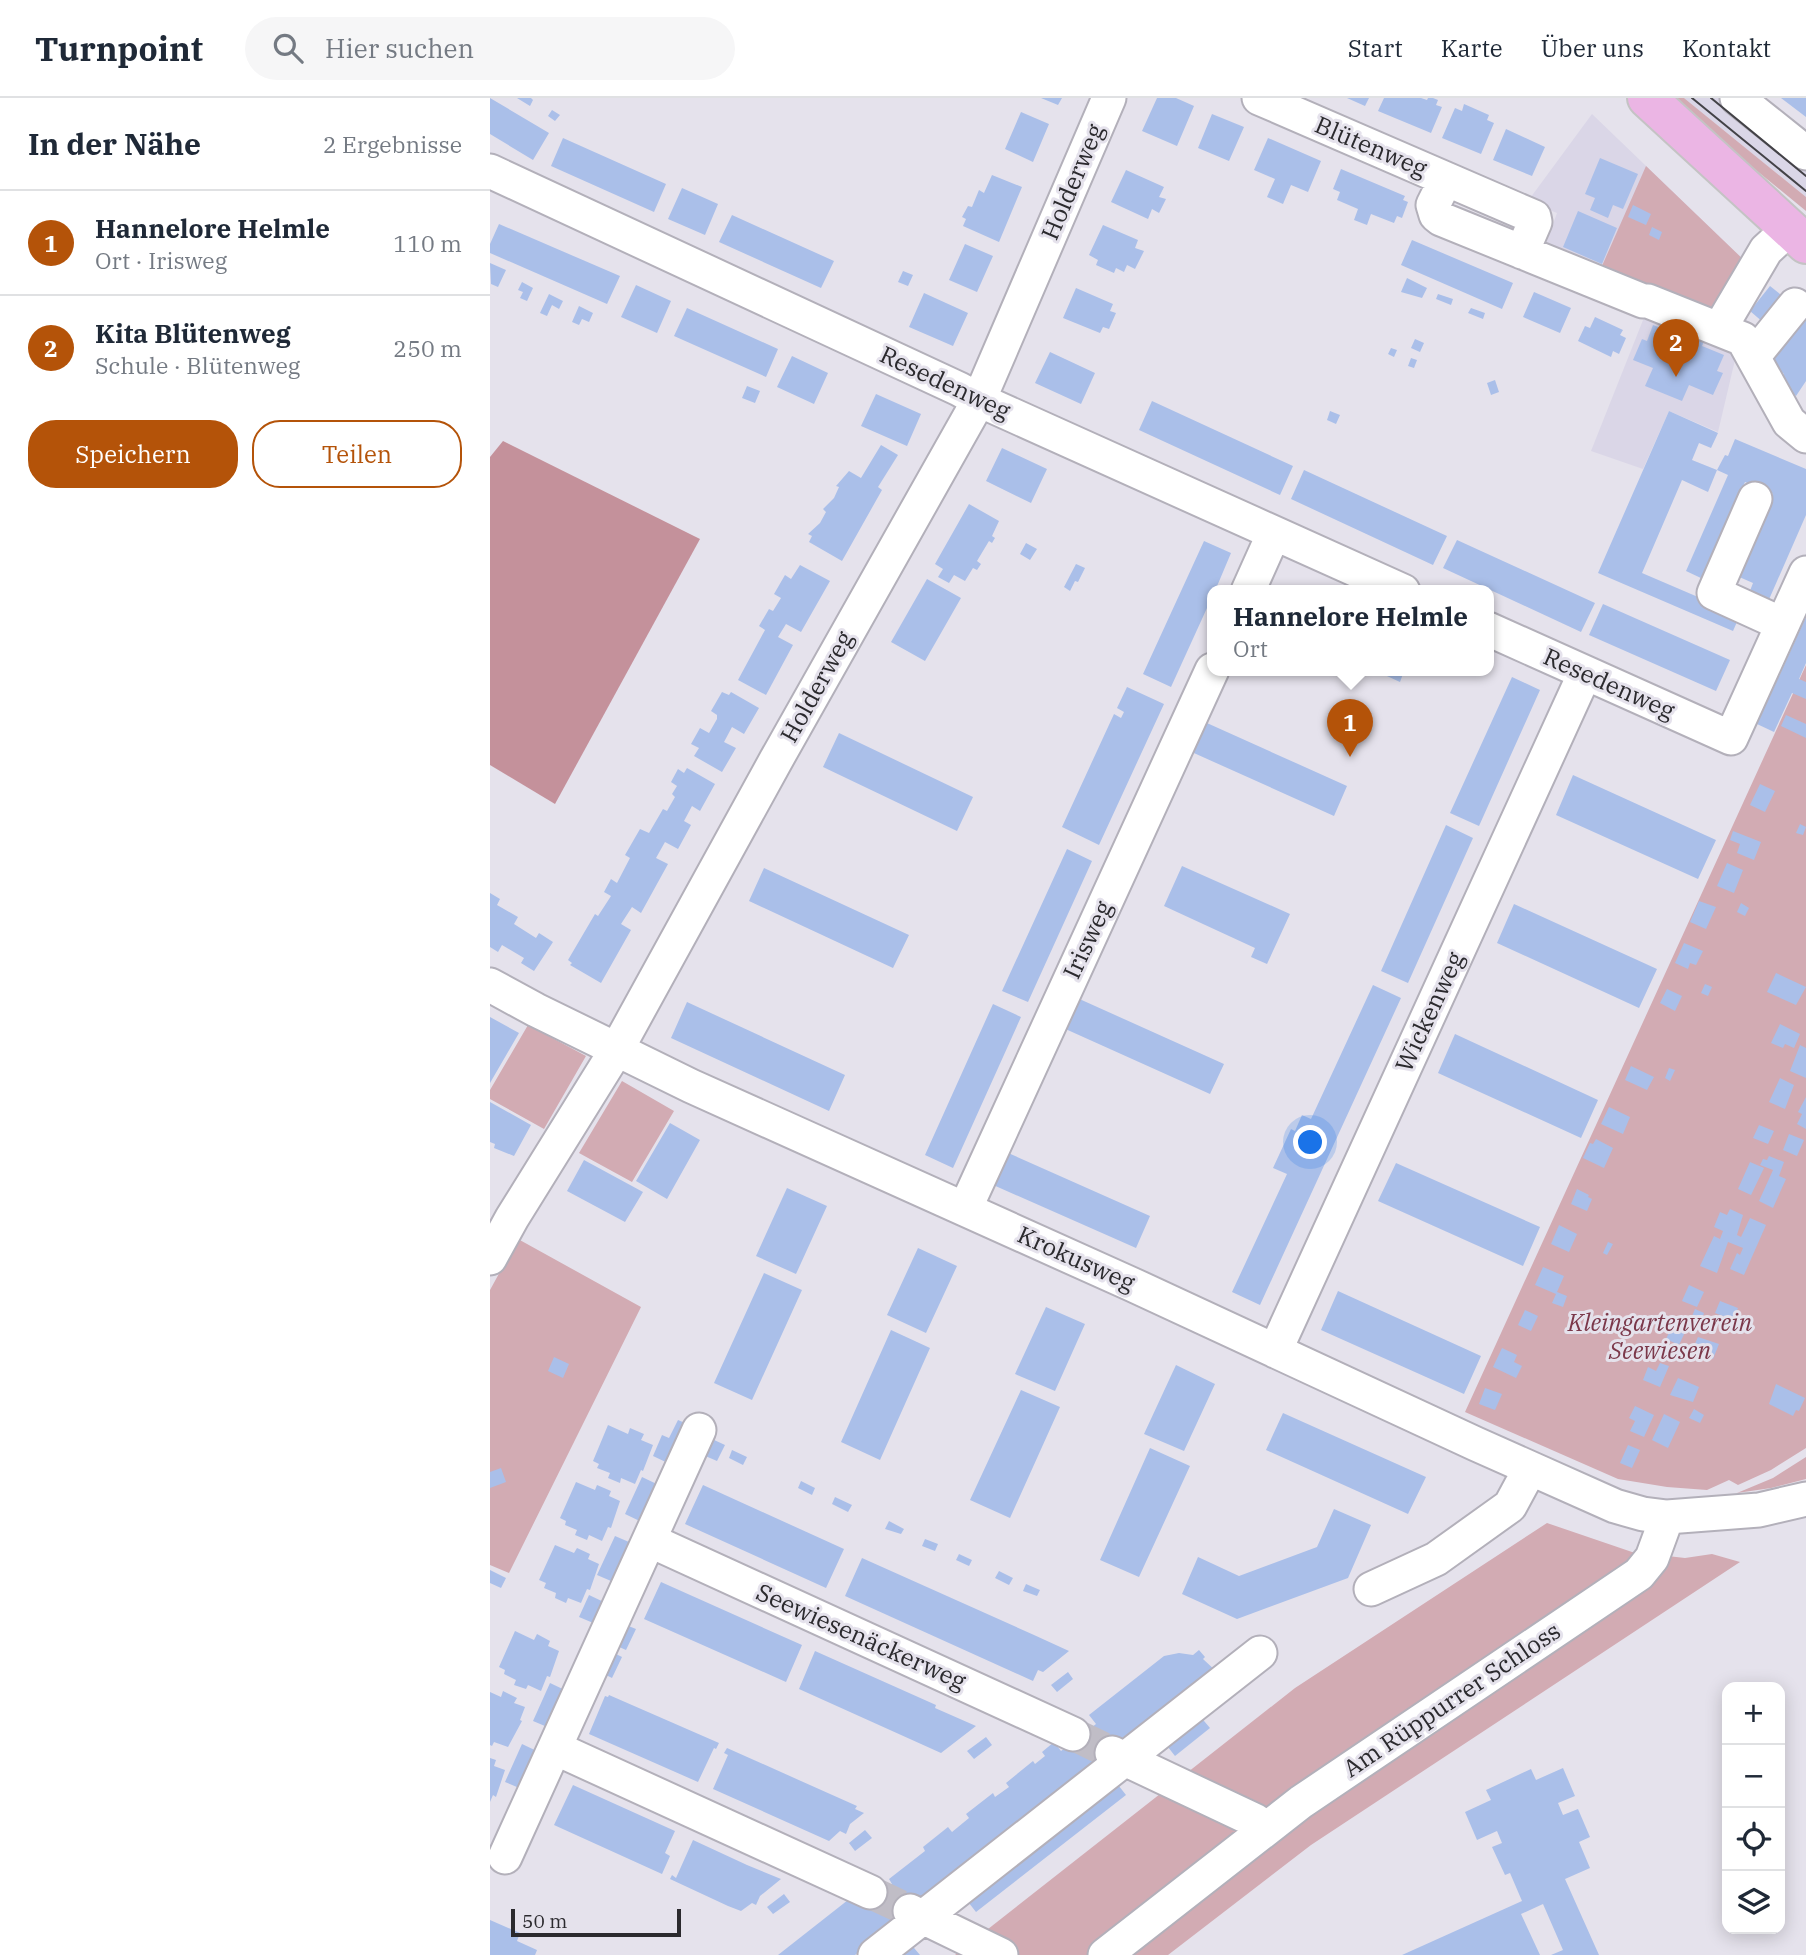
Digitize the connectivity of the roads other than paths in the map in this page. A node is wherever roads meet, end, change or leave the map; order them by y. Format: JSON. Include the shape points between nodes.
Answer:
{"nodes":[{"id":1,"x":1109,"y":98,"type":"edge"},
{"id":2,"x":1259,"y":98,"type":"edge"},
{"id":3,"x":1647,"y":98,"type":"edge"},
{"id":4,"x":1737,"y":98,"type":"edge"},
{"id":5,"x":1806,"y":153,"type":"edge"},
{"id":6,"x":490,"y":171,"type":"edge"},
{"id":7,"x":1793,"y":231,"type":"edge"},
{"id":8,"x":1795,"y":305,"type":"dead end"},
{"id":9,"x":1720,"y":328,"type":"junction"},
{"id":10,"x":1753,"y":357,"type":"junction"},
{"id":11,"x":979,"y":400,"type":"junction"},
{"id":12,"x":1800,"y":419,"type":"edge"},
{"id":13,"x":1755,"y":499,"type":"dead end"},
{"id":14,"x":1274,"y":533,"type":"junction"},
{"id":15,"x":1806,"y":573,"type":"edge"},
{"id":16,"x":1251,"y":585,"type":"edge"},
{"id":17,"x":1390,"y":585,"type":"edge"},
{"id":18,"x":1782,"y":624,"type":"junction"},
{"id":19,"x":1494,"y":632,"type":"edge"},
{"id":20,"x":1585,"y":673,"type":"junction"},
{"id":21,"x":1209,"y":676,"type":"edge"},
{"id":22,"x":490,"y":985,"type":"edge"},
{"id":23,"x":617,"y":1049,"type":"junction"},
{"id":24,"x":965,"y":1209,"type":"junction"},
{"id":25,"x":501,"y":1211,"type":"edge"},
{"id":26,"x":490,"y":1258,"type":"edge"},
{"id":27,"x":1275,"y":1351,"type":"junction"},
{"id":28,"x":699,"y":1430,"type":"dead end"},
{"id":29,"x":1530,"y":1469,"type":"junction"},
{"id":30,"x":1806,"y":1499,"type":"edge"},
{"id":31,"x":1667,"y":1517,"type":"junction"},
{"id":32,"x":649,"y":1540,"type":"junction"},
{"id":33,"x":1371,"y":1589,"type":"dead end"},
{"id":34,"x":1260,"y":1653,"type":"dead end"},
{"id":35,"x":1073,"y":1734,"type":"tunnel mouth"},
{"id":36,"x":555,"y":1748,"type":"junction"},
{"id":37,"x":1119,"y":1756,"type":"junction"},
{"id":38,"x":1262,"y":1831,"type":"junction"},
{"id":39,"x":505,"y":1857,"type":"dead end"},
{"id":40,"x":870,"y":1892,"type":"tunnel mouth"},
{"id":41,"x":917,"y":1914,"type":"junction"},
{"id":42,"x":875,"y":1955,"type":"edge"},
{"id":43,"x":1001,"y":1955,"type":"edge"},
{"id":44,"x":1104,"y":1955,"type":"edge"}],
"edges":[{"from":1,"to":11,"type":"street","name":"Holderweg"},
{"from":2,"to":9,"type":"street","name":"Blütenweg","via":[[1534,217],[1521,252]]},
{"from":3,"to":7,"type":"main road"},
{"from":4,"to":5,"type":"street"},
{"from":6,"to":11,"type":"street","name":"Resedenweg"},
{"from":7,"to":9,"type":"street","via":[[1766,250]]},
{"from":8,"to":10,"type":"street"},
{"from":9,"to":10,"type":"street","name":"Blütenweg","via":[[1743,339]]},
{"from":10,"to":12,"type":"street","name":"Blütenweg"},
{"from":11,"to":14,"type":"street","name":"Resedenweg"},
{"from":11,"to":23,"type":"street","name":"Holderweg"},
{"from":13,"to":18,"type":"street","via":[[1714,593]]},
{"from":14,"to":16,"type":"street"},
{"from":14,"to":17,"type":"street","name":"Resedenweg"},
{"from":15,"to":18,"type":"street"},
{"from":18,"to":20,"type":"street","name":"Resedenweg","via":[[1731,738]]},
{"from":19,"to":20,"type":"street","name":"Resedenweg"},
{"from":20,"to":27,"type":"street","name":"Wickenweg"},
{"from":21,"to":24,"type":"street","name":"Irisweg"},
{"from":22,"to":23,"type":"street","name":"Krokusweg"},
{"from":23,"to":24,"type":"street","name":"Krokusweg"},
{"from":23,"to":25,"type":"street","name":"Holderweg"},
{"from":24,"to":27,"type":"street","name":"Krokusweg"},
{"from":25,"to":26,"type":"street","name":"Holderweg"},
{"from":27,"to":29,"type":"street","name":"Krokusweg"},
{"from":28,"to":32,"type":"street"},
{"from":29,"to":31,"type":"street","name":"Krokusweg","via":[[1615,1506]]},
{"from":29,"to":33,"type":"street","via":[[1510,1506],[1436,1559]]},
{"from":30,"to":31,"type":"street","via":[[1759,1510]]},
{"from":31,"to":38,"type":"street","name":"Am Rüppurrer Schloss","via":[[1653,1558],[1630,1581]]},
{"from":32,"to":35,"type":"street","name":"Seewiesenäckerweg"},
{"from":32,"to":36,"type":"street"},
{"from":34,"to":37,"type":"street"},
{"from":36,"to":39,"type":"street"},
{"from":36,"to":40,"type":"street"},
{"from":37,"to":38,"type":"street","via":[[1256,1821]]},
{"from":37,"to":41,"type":"street"},
{"from":38,"to":44,"type":"street","name":"Am Rüppurrer Schloss"},
{"from":41,"to":42,"type":"street"},
{"from":41,"to":43,"type":"street"}]}
